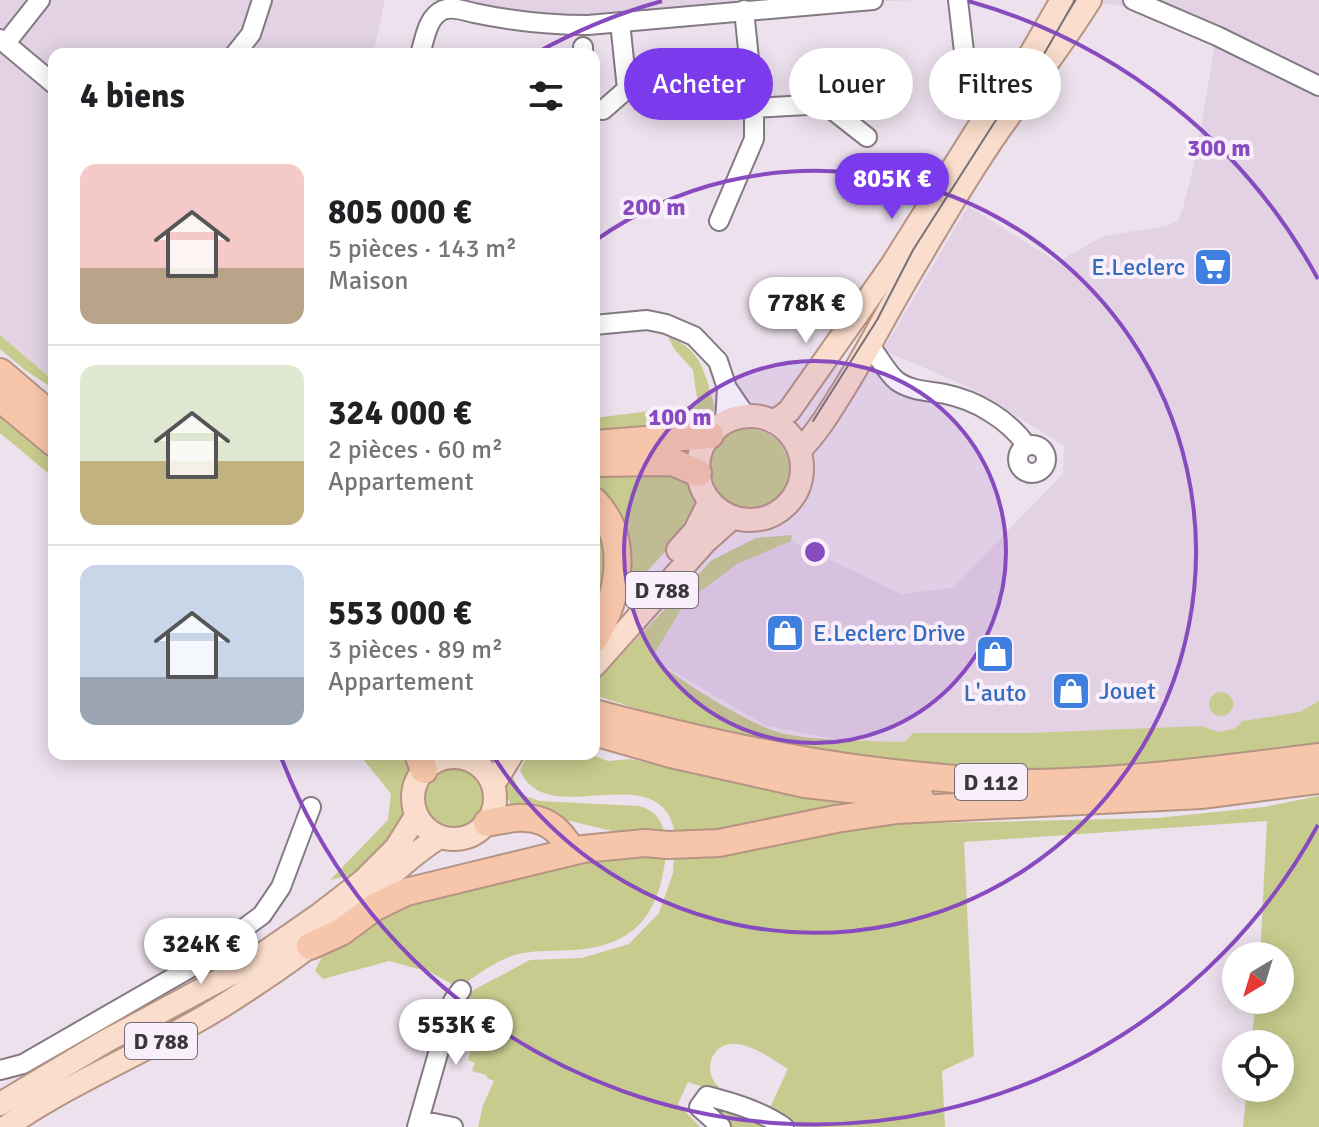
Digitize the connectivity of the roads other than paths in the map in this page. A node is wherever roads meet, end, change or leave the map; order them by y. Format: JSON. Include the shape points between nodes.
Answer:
{"nodes":[{"id":1,"x":40,"y":0,"type":"edge"},
{"id":2,"x":262,"y":0,"type":"edge"},
{"id":3,"x":873,"y":0,"type":"edge"},
{"id":4,"x":958,"y":0,"type":"edge"},
{"id":5,"x":1062,"y":0,"type":"edge"},
{"id":6,"x":1090,"y":0,"type":"edge"},
{"id":7,"x":1133,"y":0,"type":"edge"},
{"id":8,"x":744,"y":10,"type":"junction"},
{"id":9,"x":620,"y":22,"type":"junction"},
{"id":10,"x":3,"y":41,"type":"edge"},
{"id":11,"x":240,"y":48,"type":"edge"},
{"id":12,"x":422,"y":48,"type":"edge"},
{"id":13,"x":748,"y":48,"type":"edge"},
{"id":14,"x":964,"y":48,"type":"edge"},
{"id":15,"x":624,"y":60,"type":"edge"},
{"id":16,"x":48,"y":79,"type":"edge"},
{"id":17,"x":1319,"y":86,"type":"edge"},
{"id":18,"x":624,"y":92,"type":"edge"},
{"id":19,"x":773,"y":107,"type":"edge"},
{"id":20,"x":600,"y":110,"type":"edge"},
{"id":21,"x":754,"y":120,"type":"edge"},
{"id":22,"x":867,"y":137,"type":"dead end"},
{"id":23,"x":719,"y":221,"type":"dead end"},
{"id":24,"x":600,"y":324,"type":"edge"},
{"id":25,"x":871,"y":347,"type":"junction"},
{"id":26,"x":0,"y":364,"type":"edge"},
{"id":27,"x":0,"y":372,"type":"edge"},
{"id":28,"x":48,"y":392,"type":"edge"},
{"id":29,"x":0,"y":398,"type":"edge"},
{"id":30,"x":48,"y":413,"type":"edge"},
{"id":31,"x":774,"y":422,"type":"junction"},
{"id":32,"x":727,"y":424,"type":"junction"},
{"id":33,"x":48,"y":438,"type":"edge"},
{"id":34,"x":600,"y":443,"type":"edge"},
{"id":35,"x":1027,"y":446,"type":"dead end"},
{"id":36,"x":799,"y":451,"type":"junction"},
{"id":37,"x":600,"y":463,"type":"edge"},
{"id":38,"x":698,"y":473,"type":"junction"},
{"id":39,"x":710,"y":501,"type":"junction"},
{"id":40,"x":600,"y":507,"type":"edge"},
{"id":41,"x":733,"y":517,"type":"junction"},
{"id":42,"x":600,"y":631,"type":"edge"},
{"id":43,"x":600,"y":635,"type":"edge"},
{"id":44,"x":600,"y":659,"type":"edge"},
{"id":45,"x":600,"y":708,"type":"edge"},
{"id":46,"x":600,"y":715,"type":"edge"},
{"id":47,"x":666,"y":732,"type":"junction"},
{"id":48,"x":600,"y":734,"type":"edge"},
{"id":49,"x":1319,"y":757,"type":"edge"},
{"id":50,"x":482,"y":760,"type":"edge"},
{"id":51,"x":508,"y":760,"type":"edge"},
{"id":52,"x":421,"y":762,"type":"edge"},
{"id":53,"x":1319,"y":780,"type":"edge"},
{"id":54,"x":493,"y":785,"type":"junction"},
{"id":55,"x":983,"y":804,"type":"junction"},
{"id":56,"x":311,"y":807,"type":"dead end"},
{"id":57,"x":416,"y":816,"type":"junction"},
{"id":58,"x":487,"y":823,"type":"junction"},
{"id":59,"x":439,"y":837,"type":"junction"},
{"id":60,"x":573,"y":851,"type":"junction"},
{"id":61,"x":310,"y":946,"type":"junction"},
{"id":62,"x":461,"y":990,"type":"dead end"},
{"id":63,"x":0,"y":1070,"type":"edge"},
{"id":64,"x":0,"y":1104,"type":"edge"},
{"id":65,"x":418,"y":1124,"type":"edge"},
{"id":66,"x":6,"y":1127,"type":"edge"},
{"id":67,"x":453,"y":1127,"type":"edge"},
{"id":68,"x":721,"y":1127,"type":"edge"},
{"id":69,"x":784,"y":1127,"type":"edge"}],
"edges":[{"from":1,"to":10,"type":"street"},
{"from":2,"to":11,"type":"street","via":[[251,34]]},
{"from":3,"to":8,"type":"street"},
{"from":4,"to":14,"type":"street"},
{"from":5,"to":31,"type":"main road","via":[[892,265],[789,411]]},
{"from":6,"to":25,"type":"main road","via":[[998,131]]},
{"from":7,"to":17,"type":"street"},
{"from":8,"to":9,"type":"street"},
{"from":8,"to":13,"type":"street"},
{"from":9,"to":12,"type":"street","via":[[560,25],[453,8],[435,16]]},
{"from":9,"to":15,"type":"street"},
{"from":10,"to":16,"type":"street"},
{"from":18,"to":20,"type":"street"},
{"from":19,"to":22,"type":"street","via":[[825,104]]},
{"from":21,"to":23,"type":"street","via":[[754,139]]},
{"from":24,"to":32,"type":"street","via":[[647,320],[682,330],[711,351],[727,388]]},
{"from":25,"to":35,"type":"street","via":[[900,383],[971,402],[1018,433]]},
{"from":25,"to":36,"type":"main road"},
{"from":26,"to":28,"type":"highway"},
{"from":27,"to":30,"type":"highway"},
{"from":29,"to":33,"type":"highway"},
{"from":31,"to":32,"type":"main road"},
{"from":31,"to":36,"type":"main road"},
{"from":32,"to":34,"type":"highway"},
{"from":32,"to":38,"type":"main road","via":[[702,447]]},
{"from":36,"to":41,"type":"main road","via":[[801,481],[787,504],[764,518]]},
{"from":37,"to":38,"type":"highway","via":[[673,462]]},
{"from":38,"to":39,"type":"main road"},
{"from":39,"to":41,"type":"main road"},
{"from":39,"to":43,"type":"main road","number":"D 788","via":[[695,531]]},
{"from":40,"to":42,"type":"highway","via":[[617,555],[617,586]]},
{"from":41,"to":44,"type":"main road","number":"D 788"},
{"from":45,"to":47,"type":"highway"},
{"from":46,"to":47,"type":"highway","number":"D 112"},
{"from":47,"to":49,"type":"highway","number":"D 112","via":[[806,762],[1003,783],[1166,776]]},
{"from":48,"to":55,"type":"highway","number":"D 112","via":[[805,784]]},
{"from":50,"to":54,"type":"main road"},
{"from":51,"to":54,"type":"main road"},
{"from":52,"to":57,"type":"main road","via":[[413,792]]},
{"from":53,"to":55,"type":"highway","number":"D 112","via":[[1201,795]]},
{"from":54,"to":58,"type":"main road","via":[[494,809]]},
{"from":55,"to":60,"type":"highway","via":[[881,812],[719,843],[645,843]]},
{"from":56,"to":63,"type":"street","via":[[281,887],[262,915],[190,968],[23,1064]]},
{"from":57,"to":59,"type":"main road"},
{"from":57,"to":64,"type":"main road","number":"D 788","via":[[396,848],[363,881],[244,967]]},
{"from":58,"to":59,"type":"main road","via":[[465,838]]},
{"from":58,"to":60,"type":"highway","via":[[532,818],[556,830]]},
{"from":59,"to":61,"type":"main road","number":"D 788","via":[[409,857]]},
{"from":60,"to":61,"type":"highway","via":[[406,892]]},
{"from":61,"to":66,"type":"main road","number":"D 788","via":[[240,995]]},
{"from":62,"to":65,"type":"street","via":[[453,1001]]},
{"from":65,"to":67,"type":"street"},
{"from":68,"to":69,"type":"street","via":[[699,1107],[707,1096]]}]}
